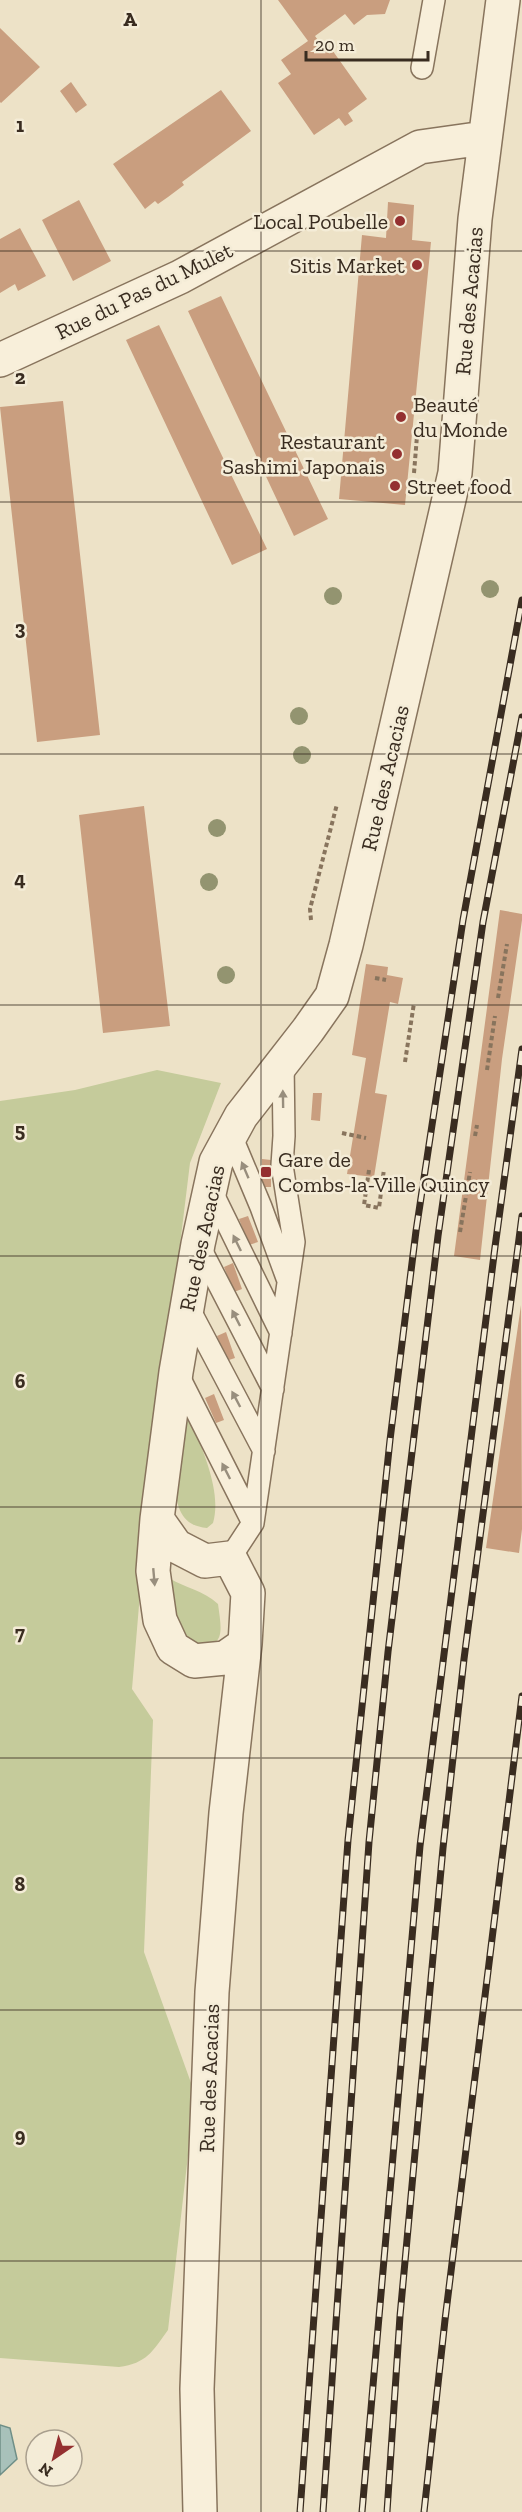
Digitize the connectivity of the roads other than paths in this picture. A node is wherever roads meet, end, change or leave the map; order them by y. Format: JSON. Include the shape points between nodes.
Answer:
{"nodes":[{"id":1,"x":434,"y":0,"type":"edge"},
{"id":2,"x":503,"y":0,"type":"edge"},
{"id":3,"x":422,"y":68,"type":"dead end"},
{"id":4,"x":484,"y":138,"type":"junction"},
{"id":5,"x":0,"y":360,"type":"edge"},
{"id":6,"x":283,"y":1062,"type":"junction"},
{"id":7,"x":230,"y":1133,"type":"junction"},
{"id":8,"x":209,"y":1187,"type":"junction"},
{"id":9,"x":198,"y":1244,"type":"junction"},
{"id":10,"x":288,"y":1282,"type":"junction"},
{"id":11,"x":188,"y":1306,"type":"junction"},
{"id":12,"x":281,"y":1333,"type":"junction"},
{"id":13,"x":176,"y":1372,"type":"junction"},
{"id":14,"x":273,"y":1389,"type":"junction"},
{"id":15,"x":264,"y":1451,"type":"junction"},
{"id":16,"x":157,"y":1519,"type":"junction"},
{"id":17,"x":253,"y":1523,"type":"junction"},
{"id":18,"x":230,"y":1558,"type":"junction"},
{"id":19,"x":245,"y":1644,"type":"junction"},
{"id":20,"x":200,"y":2512,"type":"edge"}],
"edges":[{"from":1,"to":3,"type":"lane"},
{"from":2,"to":4,"type":"street","name":"Rue des Acacias"},
{"from":4,"to":5,"type":"street","name":"Rue du Pas du Mulet","via":[[420,147],[180,277]]},
{"from":4,"to":6,"type":"street","name":"Rue des Acacias","via":[[455,473],[346,945],[326,1004]]},
{"from":6,"to":7,"type":"street","name":"Rue des Acacias"},
{"from":10,"to":6,"type":"lane","one_way":true,"via":[[294,1242],[282,1165]]},
{"from":7,"to":8,"type":"street","name":"Rue des Acacias"},
{"from":10,"to":7,"type":"lane","one_way":true},
{"from":8,"to":9,"type":"street","name":"Rue des Acacias"},
{"from":12,"to":8,"type":"lane","one_way":true},
{"from":9,"to":11,"type":"street","name":"Rue des Acacias"},
{"from":14,"to":9,"type":"lane","one_way":true},
{"from":10,"to":12,"type":"lane"},
{"from":11,"to":13,"type":"street","name":"Rue des Acacias"},
{"from":15,"to":11,"type":"lane","one_way":true},
{"from":12,"to":14,"type":"lane"},
{"from":13,"to":16,"type":"street","name":"Rue des Acacias"},
{"from":17,"to":13,"type":"lane","one_way":true},
{"from":14,"to":15,"type":"lane"},
{"from":15,"to":17,"type":"lane"},
{"from":16,"to":18,"type":"street","via":[[176,1546],[205,1562]]},
{"from":16,"to":19,"type":"street","name":"Rue des Acacias","one_way":true,"via":[[153,1571],[160,1620],[173,1648],[194,1661],[225,1658]]},
{"from":17,"to":18,"type":"lane"},
{"from":18,"to":19,"type":"street","name":"Rue des Acacias","via":[[248,1593]]},
{"from":19,"to":20,"type":"street","name":"Rue des Acacias","via":[[212,1992],[197,2390]]}]}
